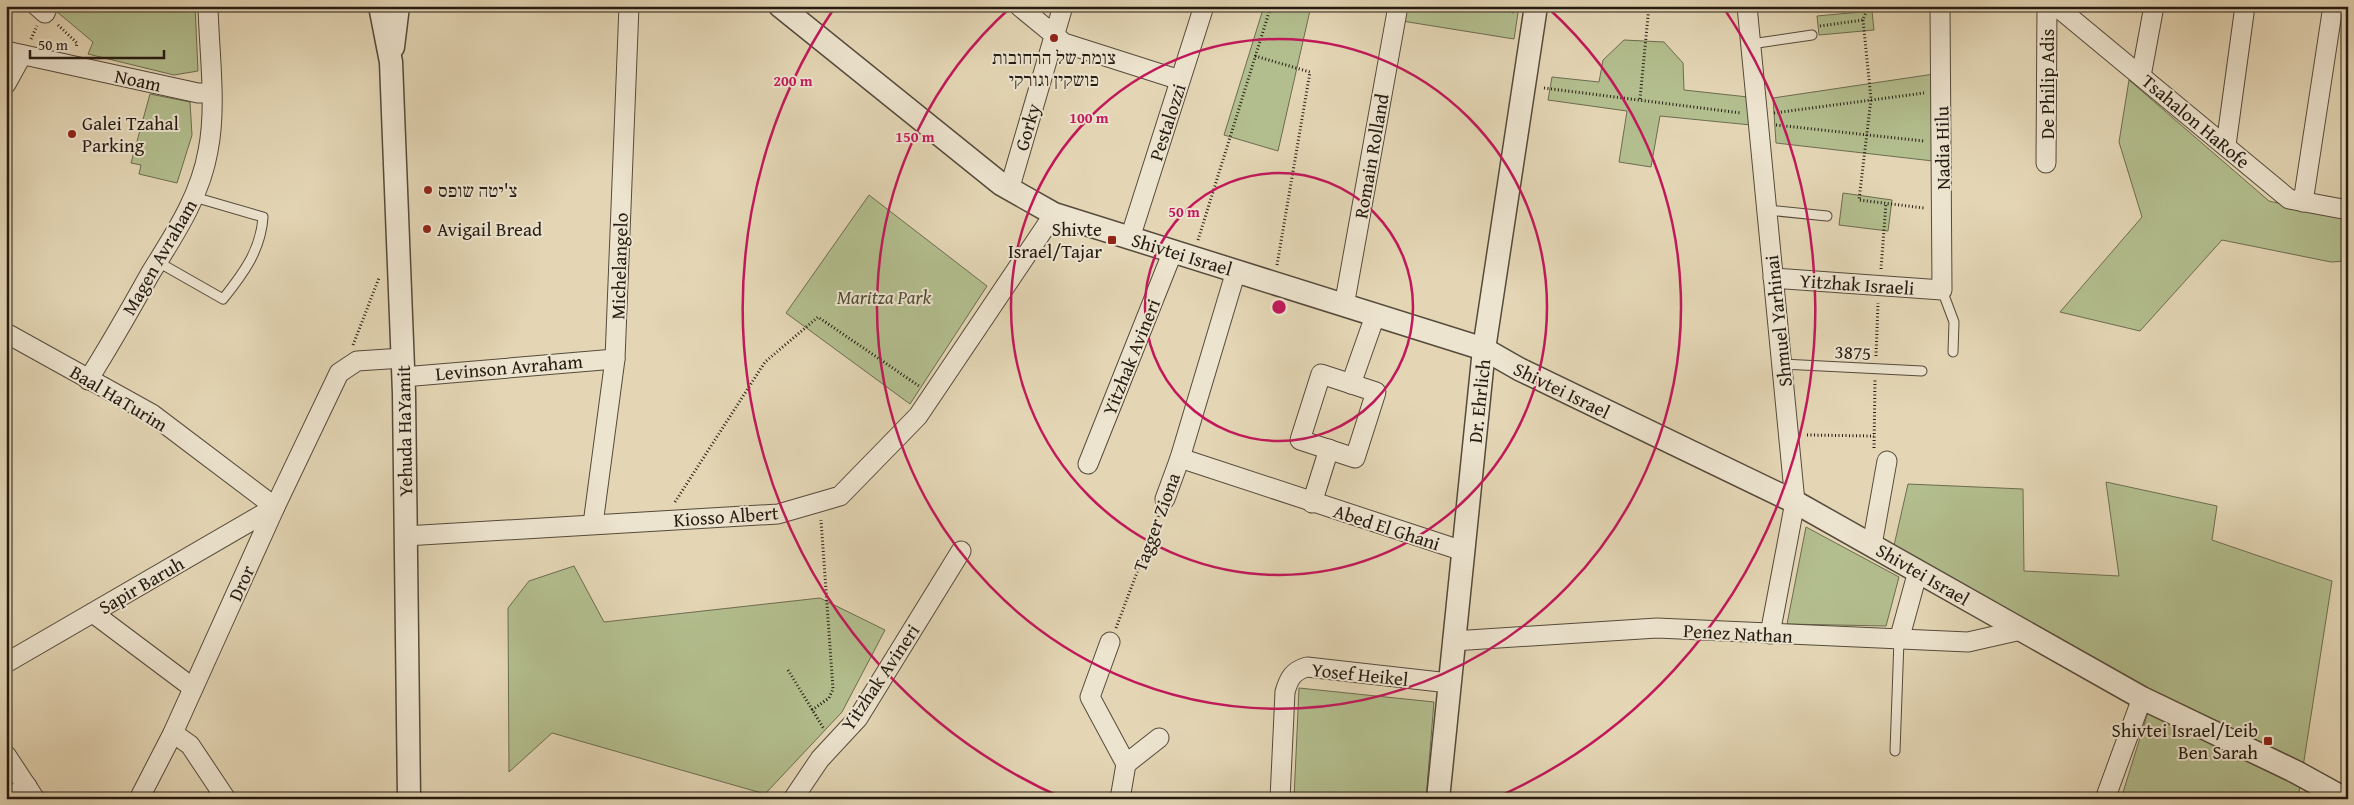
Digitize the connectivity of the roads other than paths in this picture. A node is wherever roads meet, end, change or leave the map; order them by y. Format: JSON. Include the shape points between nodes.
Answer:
{"nodes":[{"id":1,"x":208,"y":6,"type":"edge"},
{"id":2,"x":380,"y":6,"type":"edge"},
{"id":3,"x":398,"y":6,"type":"edge"},
{"id":4,"x":630,"y":6,"type":"edge"},
{"id":5,"x":1019,"y":6,"type":"edge"},
{"id":6,"x":1063,"y":6,"type":"edge"},
{"id":7,"x":1204,"y":6,"type":"edge"},
{"id":8,"x":1398,"y":6,"type":"edge"},
{"id":9,"x":1747,"y":6,"type":"edge"},
{"id":10,"x":1940,"y":6,"type":"edge"},
{"id":11,"x":2047,"y":6,"type":"edge"},
{"id":12,"x":2056,"y":6,"type":"edge"},
{"id":13,"x":2154,"y":6,"type":"edge"},
{"id":14,"x":2245,"y":6,"type":"edge"},
{"id":15,"x":2334,"y":6,"type":"edge"},
{"id":16,"x":791,"y":9,"type":"edge"},
{"id":17,"x":1536,"y":10,"type":"edge"},
{"id":18,"x":1054,"y":35,"type":"junction"},
{"id":19,"x":1812,"y":35,"type":"dead end"},
{"id":20,"x":1751,"y":44,"type":"junction"},
{"id":21,"x":14,"y":53,"type":"edge"},
{"id":22,"x":391,"y":62,"type":"junction"},
{"id":23,"x":2142,"y":76,"type":"junction"},
{"id":24,"x":1180,"y":80,"type":"junction"},
{"id":25,"x":6,"y":84,"type":"edge"},
{"id":26,"x":211,"y":92,"type":"junction"},
{"id":27,"x":2226,"y":145,"type":"junction"},
{"id":28,"x":2046,"y":162,"type":"dead end"},
{"id":29,"x":1009,"y":190,"type":"junction"},
{"id":30,"x":194,"y":197,"type":"junction"},
{"id":31,"x":2303,"y":202,"type":"junction"},
{"id":32,"x":1767,"y":210,"type":"junction"},
{"id":33,"x":2348,"y":210,"type":"edge"},
{"id":34,"x":1054,"y":214,"type":"junction"},
{"id":35,"x":1827,"y":216,"type":"dead end"},
{"id":36,"x":1130,"y":238,"type":"junction"},
{"id":37,"x":1183,"y":254,"type":"junction"},
{"id":38,"x":158,"y":262,"type":"junction"},
{"id":39,"x":1236,"y":271,"type":"junction"},
{"id":40,"x":1773,"y":278,"type":"junction"},
{"id":41,"x":1942,"y":290,"type":"junction"},
{"id":42,"x":1344,"y":306,"type":"junction"},
{"id":43,"x":1376,"y":316,"type":"junction"},
{"id":44,"x":6,"y":333,"type":"edge"},
{"id":45,"x":1484,"y":349,"type":"junction"},
{"id":46,"x":1952,"y":352,"type":"dead end"},
{"id":47,"x":615,"y":359,"type":"junction"},
{"id":48,"x":1782,"y":364,"type":"junction"},
{"id":49,"x":403,"y":367,"type":"junction"},
{"id":50,"x":1519,"y":369,"type":"junction"},
{"id":51,"x":1922,"y":371,"type":"dead end"},
{"id":52,"x":88,"y":380,"type":"junction"},
{"id":53,"x":1351,"y":384,"type":"junction"},
{"id":54,"x":1480,"y":391,"type":"junction"},
{"id":55,"x":1329,"y":449,"type":"junction"},
{"id":56,"x":1180,"y":458,"type":"junction"},
{"id":57,"x":1887,"y":461,"type":"road end"},
{"id":58,"x":1088,"y":464,"type":"dead end"},
{"id":59,"x":1165,"y":498,"type":"road end"},
{"id":60,"x":1795,"y":502,"type":"junction"},
{"id":61,"x":1312,"y":503,"type":"junction"},
{"id":62,"x":275,"y":507,"type":"junction"},
{"id":63,"x":593,"y":524,"type":"junction"},
{"id":64,"x":405,"y":536,"type":"junction"},
{"id":65,"x":1872,"y":545,"type":"junction"},
{"id":66,"x":961,"y":550,"type":"dead end"},
{"id":67,"x":1462,"y":552,"type":"junction"},
{"id":68,"x":1918,"y":571,"type":"junction"},
{"id":69,"x":93,"y":612,"type":"junction"},
{"id":70,"x":2021,"y":630,"type":"junction"},
{"id":71,"x":1770,"y":634,"type":"junction"},
{"id":72,"x":1899,"y":640,"type":"junction"},
{"id":73,"x":1453,"y":641,"type":"junction"},
{"id":74,"x":1110,"y":642,"type":"road end"},
{"id":75,"x":6,"y":663,"type":"edge"},
{"id":76,"x":1449,"y":683,"type":"junction"},
{"id":77,"x":193,"y":688,"type":"junction"},
{"id":78,"x":2142,"y":698,"type":"junction"},
{"id":79,"x":173,"y":733,"type":"junction"},
{"id":80,"x":1159,"y":738,"type":"dead end"},
{"id":81,"x":1895,"y":751,"type":"dead end"},
{"id":82,"x":6,"y":755,"type":"edge"},
{"id":83,"x":1126,"y":764,"type":"junction"},
{"id":84,"x":31,"y":792,"type":"edge"},
{"id":85,"x":8,"y":799,"type":"edge"},
{"id":86,"x":139,"y":799,"type":"edge"},
{"id":87,"x":226,"y":799,"type":"edge"},
{"id":88,"x":408,"y":799,"type":"edge"},
{"id":89,"x":793,"y":799,"type":"edge"},
{"id":90,"x":1120,"y":799,"type":"edge"},
{"id":91,"x":1280,"y":799,"type":"edge"},
{"id":92,"x":1438,"y":799,"type":"edge"},
{"id":93,"x":2104,"y":799,"type":"edge"},
{"id":94,"x":2345,"y":799,"type":"edge"}],
"edges":[{"from":1,"to":26,"type":"street","name":"Magen Avraham"},
{"from":2,"to":22,"type":"street","name":"Yehuda HaYamit"},
{"from":3,"to":22,"type":"street","name":"Yehuda HaYamit"},
{"from":4,"to":47,"type":"street","name":"Michelangelo"},
{"from":5,"to":18,"type":"street"},
{"from":6,"to":18,"type":"street","name":"Gorky"},
{"from":7,"to":24,"type":"street","name":"Pestalozzi"},
{"from":8,"to":42,"type":"street","name":"Romain Rolland"},
{"from":9,"to":20,"type":"street","name":"Shmuel Yarhinai"},
{"from":10,"to":41,"type":"street","name":"Nadia Hilu"},
{"from":11,"to":28,"type":"street","name":"De Philip Adis"},
{"from":12,"to":23,"type":"street","name":"Tsahalon HaRofe"},
{"from":13,"to":23,"type":"street"},
{"from":14,"to":27,"type":"street"},
{"from":15,"to":31,"type":"street"},
{"from":16,"to":29,"type":"street","name":"Shivtei Israel"},
{"from":17,"to":45,"type":"street","name":"Dr. Ehrlich"},
{"from":18,"to":24,"type":"street","via":[[1064,43]]},
{"from":18,"to":29,"type":"street","name":"Gorky"},
{"from":19,"to":20,"type":"lane"},
{"from":20,"to":32,"type":"street","name":"Shmuel Yarhinai"},
{"from":21,"to":25,"type":"street"},
{"from":21,"to":26,"type":"street","name":"Noam","via":[[198,93]]},
{"from":22,"to":49,"type":"street","name":"Yehuda HaYamit"},
{"from":23,"to":27,"type":"street","name":"Tsahalon HaRofe"},
{"from":24,"to":36,"type":"street","name":"Pestalozzi"},
{"from":26,"to":30,"type":"street","name":"Magen Avraham","via":[[208,151]]},
{"from":27,"to":31,"type":"street","name":"Tsahalon HaRofe","via":[[2289,199]]},
{"from":29,"to":34,"type":"street","name":"Shivtei Israel"},
{"from":30,"to":38,"type":"street","name":"Magen Avraham"},
{"from":30,"to":38,"type":"lane","via":[[263,217],[262,235],[245,272],[223,299]]},
{"from":31,"to":33,"type":"street","name":"Tsahalon HaRofe"},
{"from":32,"to":35,"type":"lane"},
{"from":32,"to":40,"type":"street","name":"Shmuel Yarhinai"},
{"from":34,"to":36,"type":"street","name":"Shivtei Israel"},
{"from":34,"to":63,"type":"street","name":"Kiosso Albert","via":[[918,416],[840,496],[778,514]]},
{"from":36,"to":37,"type":"street","name":"Shivtei Israel"},
{"from":37,"to":39,"type":"street","name":"Shivtei Israel"},
{"from":37,"to":58,"type":"street","name":"Yitzhak Avineri"},
{"from":38,"to":52,"type":"street","name":"Magen Avraham"},
{"from":39,"to":42,"type":"street","name":"Shivtei Israel"},
{"from":39,"to":56,"type":"street","name":"Tagger Ziona"},
{"from":40,"to":41,"type":"street","name":"Yitzhak Israeli"},
{"from":40,"to":48,"type":"street","name":"Shmuel Yarhinai"},
{"from":41,"to":46,"type":"lane","via":[[1954,322]]},
{"from":42,"to":43,"type":"street","name":"Shivtei Israel"},
{"from":43,"to":45,"type":"street","name":"Shivtei Israel"},
{"from":43,"to":53,"type":"street"},
{"from":44,"to":52,"type":"street","name":"Baal HaTurim"},
{"from":45,"to":50,"type":"street","name":"Shivtei Israel"},
{"from":45,"to":54,"type":"street","name":"Dr. Ehrlich"},
{"from":47,"to":49,"type":"street","name":"Levinson Avraham"},
{"from":47,"to":63,"type":"street","name":"Michelangelo"},
{"from":48,"to":51,"type":"lane","name":"3875"},
{"from":48,"to":60,"type":"street","name":"Shmuel Yarhinai"},
{"from":49,"to":62,"type":"street","name":"Dror","via":[[357,361],[339,373]]},
{"from":49,"to":64,"type":"street","name":"Yehuda HaYamit"},
{"from":50,"to":54,"type":"street","via":[[1497,374]]},
{"from":50,"to":60,"type":"street","name":"Shivtei Israel"},
{"from":52,"to":62,"type":"street","name":"Baal HaTurim","via":[[152,414]]},
{"from":53,"to":55,"type":"street","via":[[1376,392],[1355,458]]},
{"from":53,"to":55,"type":"street","via":[[1321,374],[1300,440]]},
{"from":54,"to":67,"type":"street","name":"Dr. Ehrlich"},
{"from":55,"to":61,"type":"street","name":"Abed El Ghani"},
{"from":56,"to":59,"type":"street","name":"Tagger Ziona"},
{"from":56,"to":61,"type":"street","name":"Abed El Ghani"},
{"from":57,"to":65,"type":"street"},
{"from":60,"to":65,"type":"street","name":"Shivtei Israel"},
{"from":60,"to":71,"type":"street","name":"Shmuel Yarhinai"},
{"from":61,"to":67,"type":"street","name":"Abed El Ghani"},
{"from":62,"to":69,"type":"street","name":"Sapir Baruh"},
{"from":62,"to":77,"type":"street","name":"Dror"},
{"from":63,"to":64,"type":"street","name":"Kiosso Albert"},
{"from":64,"to":88,"type":"street","name":"Yehuda HaYamit"},
{"from":65,"to":68,"type":"street","name":"Shivtei Israel"},
{"from":66,"to":89,"type":"street","name":"Yitzhak Avineri","via":[[858,718],[820,759]]},
{"from":67,"to":73,"type":"street","name":"Dr. Ehrlich"},
{"from":68,"to":70,"type":"street","name":"Shivtei Israel"},
{"from":68,"to":72,"type":"street"},
{"from":69,"to":75,"type":"street","name":"Sapir Baruh"},
{"from":69,"to":77,"type":"street"},
{"from":70,"to":72,"type":"street","name":"Penez Nathan","via":[[1968,642]]},
{"from":70,"to":78,"type":"street","name":"Shivtei Israel"},
{"from":71,"to":72,"type":"street","name":"Penez Nathan"},
{"from":71,"to":73,"type":"street","name":"Penez Nathan","via":[[1657,628]]},
{"from":72,"to":81,"type":"lane"},
{"from":73,"to":76,"type":"street","name":"Dr. Ehrlich"},
{"from":74,"to":83,"type":"street","via":[[1090,698]]},
{"from":76,"to":91,"type":"street","name":"Yosef Heikel","via":[[1308,667],[1297,670],[1289,679],[1285,692]]},
{"from":76,"to":92,"type":"street","name":"Dr. Ehrlich"},
{"from":77,"to":79,"type":"street","name":"Dror"},
{"from":78,"to":93,"type":"street"},
{"from":78,"to":94,"type":"street","name":"Shivtei Israel"},
{"from":79,"to":86,"type":"street","name":"Dror"},
{"from":79,"to":87,"type":"street","via":[[190,745]]},
{"from":80,"to":83,"type":"street"},
{"from":82,"to":84,"type":"street"},
{"from":83,"to":90,"type":"street"},
{"from":84,"to":85,"type":"street"}]}
